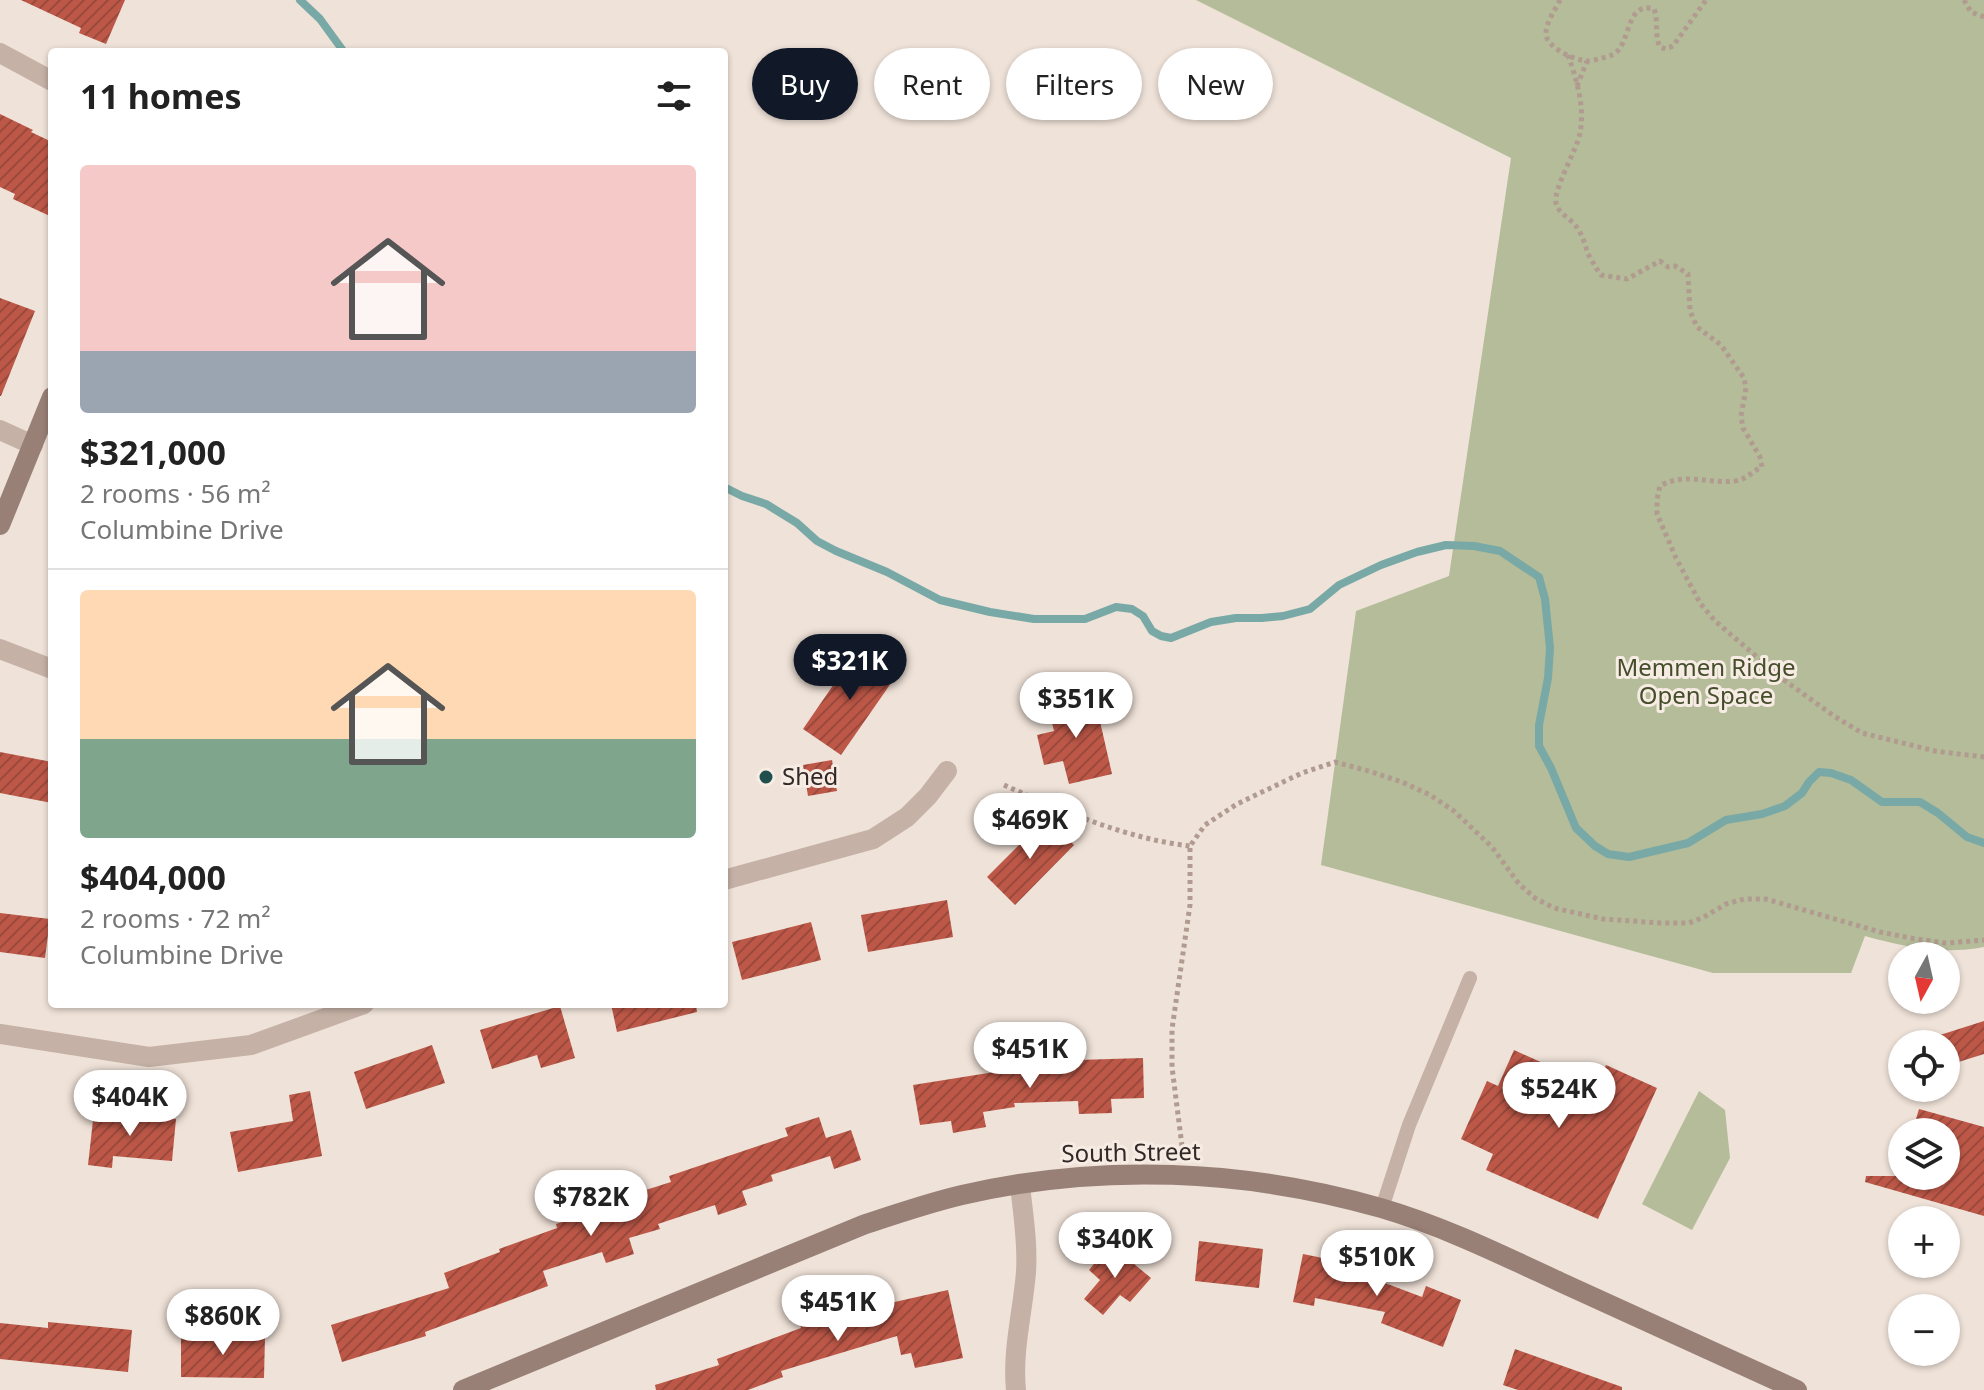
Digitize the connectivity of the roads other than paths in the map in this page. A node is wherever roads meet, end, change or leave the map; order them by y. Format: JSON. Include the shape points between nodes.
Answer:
{"nodes":[{"id":1,"x":0,"y":53,"type":"edge"},
{"id":2,"x":48,"y":79,"type":"edge"},
{"id":3,"x":48,"y":407,"type":"edge"},
{"id":4,"x":0,"y":430,"type":"edge"},
{"id":5,"x":33,"y":445,"type":"junction"},
{"id":6,"x":0,"y":525,"type":"edge"},
{"id":7,"x":0,"y":649,"type":"edge"},
{"id":8,"x":48,"y":667,"type":"edge"},
{"id":9,"x":947,"y":771,"type":"dead end"},
{"id":10,"x":728,"y":879,"type":"edge"},
{"id":11,"x":1470,"y":978,"type":"dead end"},
{"id":12,"x":353,"y":1008,"type":"edge"},
{"id":13,"x":0,"y":1034,"type":"edge"},
{"id":14,"x":1020,"y":1185,"type":"junction"},
{"id":15,"x":1382,"y":1208,"type":"junction"},
{"id":16,"x":463,"y":1390,"type":"edge"},
{"id":17,"x":1016,"y":1390,"type":"edge"},
{"id":18,"x":1797,"y":1390,"type":"edge"}],
"edges":[{"from":1,"to":2,"type":"street"},
{"from":3,"to":5,"type":"street"},
{"from":4,"to":5,"type":"street"},
{"from":5,"to":6,"type":"street"},
{"from":7,"to":8,"type":"street"},
{"from":9,"to":10,"type":"street","via":[[907,817],[873,839]]},
{"from":11,"to":15,"type":"lane","via":[[1409,1125]]},
{"from":12,"to":13,"type":"street","via":[[251,1045],[149,1057]]},
{"from":14,"to":15,"type":"street","name":"South Street","via":[[1186,1174],[1267,1183]]},
{"from":14,"to":16,"type":"street","name":"South Street","via":[[952,1198],[863,1225]]},
{"from":14,"to":17,"type":"street","via":[[1026,1271]]},
{"from":15,"to":18,"type":"street","name":"South Street","via":[[1473,1242]]}]}
